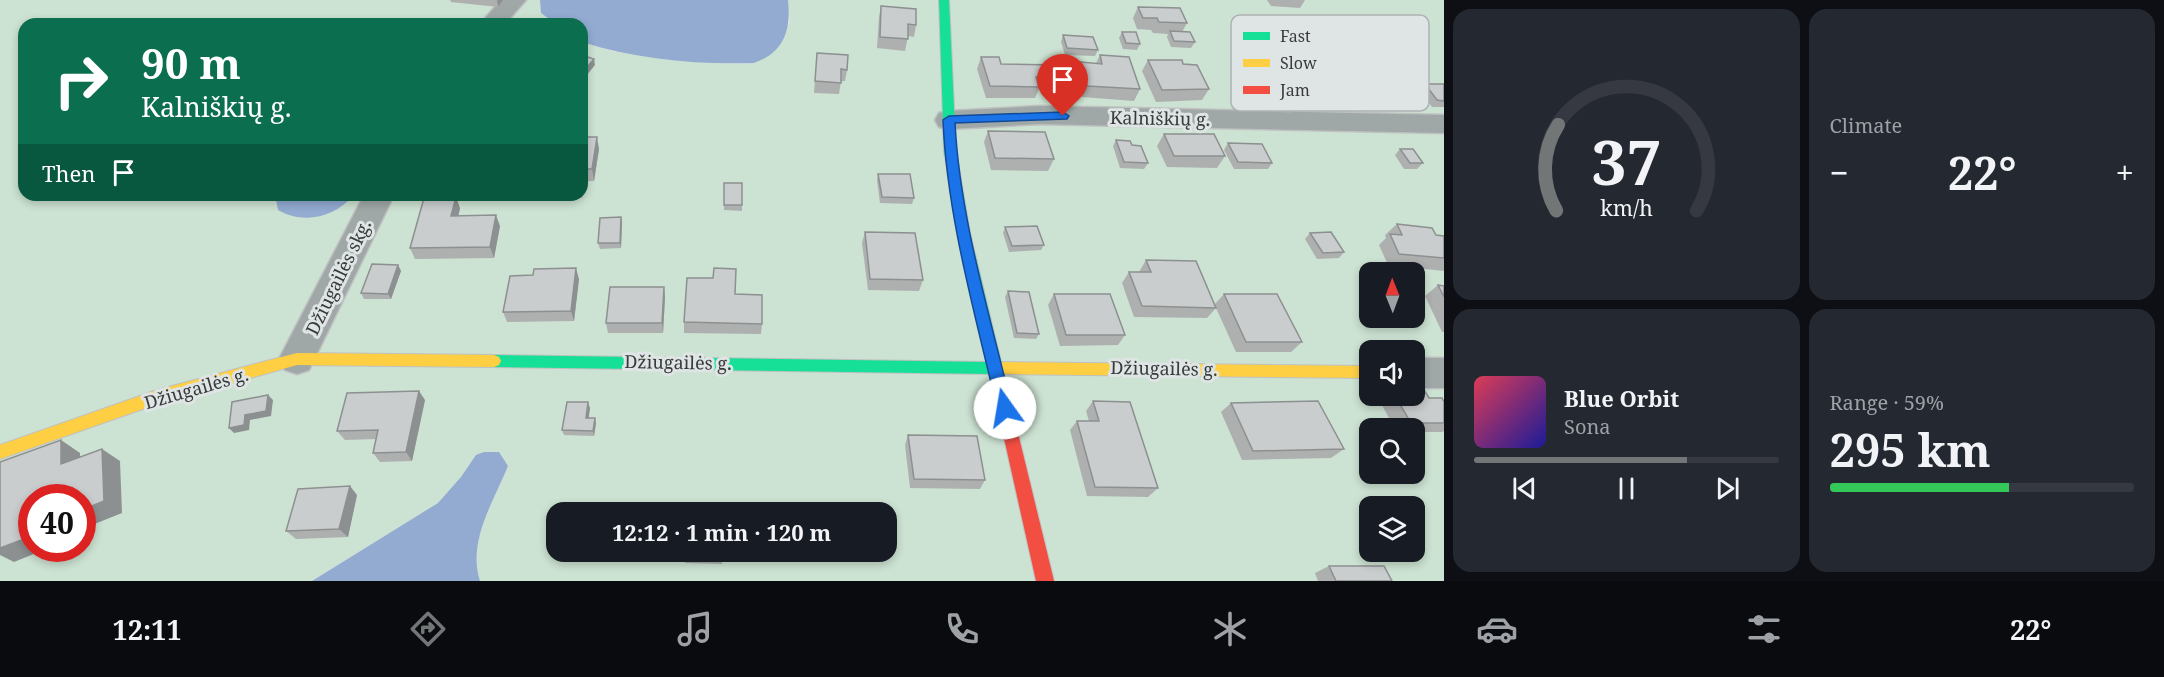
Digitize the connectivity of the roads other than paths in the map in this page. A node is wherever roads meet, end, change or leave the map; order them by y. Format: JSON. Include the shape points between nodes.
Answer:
{"nodes":[{"id":1,"x":514,"y":0,"type":"edge"},
{"id":2,"x":944,"y":0,"type":"edge"},
{"id":3,"x":498,"y":18,"type":"edge"},
{"id":4,"x":949,"y":120,"type":"junction"},
{"id":5,"x":1444,"y":124,"type":"edge"},
{"id":6,"x":376,"y":201,"type":"edge"},
{"id":7,"x":297,"y":359,"type":"junction"},
{"id":8,"x":994,"y":365,"type":"junction"},
{"id":9,"x":1359,"y":372,"type":"edge"},
{"id":10,"x":1425,"y":373,"type":"edge"},
{"id":11,"x":1444,"y":373,"type":"edge"},
{"id":12,"x":0,"y":452,"type":"edge"},
{"id":13,"x":1045,"y":581,"type":"edge"}],
"edges":[{"from":1,"to":3,"type":"street"},
{"from":2,"to":4,"type":"street"},
{"from":4,"to":5,"type":"street","name":"Kalniškių g.","via":[[1039,116]]},
{"from":4,"to":8,"type":"street","via":[[950,151],[964,233]]},
{"from":6,"to":7,"type":"street","name":"Džiugailės skg."},
{"from":7,"to":8,"type":"street","name":"Džiugailės g."},
{"from":7,"to":12,"type":"street","name":"Džiugailės g.","via":[[157,397]]},
{"from":8,"to":9,"type":"street","name":"Džiugailės g."},
{"from":8,"to":13,"type":"street"},
{"from":10,"to":11,"type":"street"}]}
